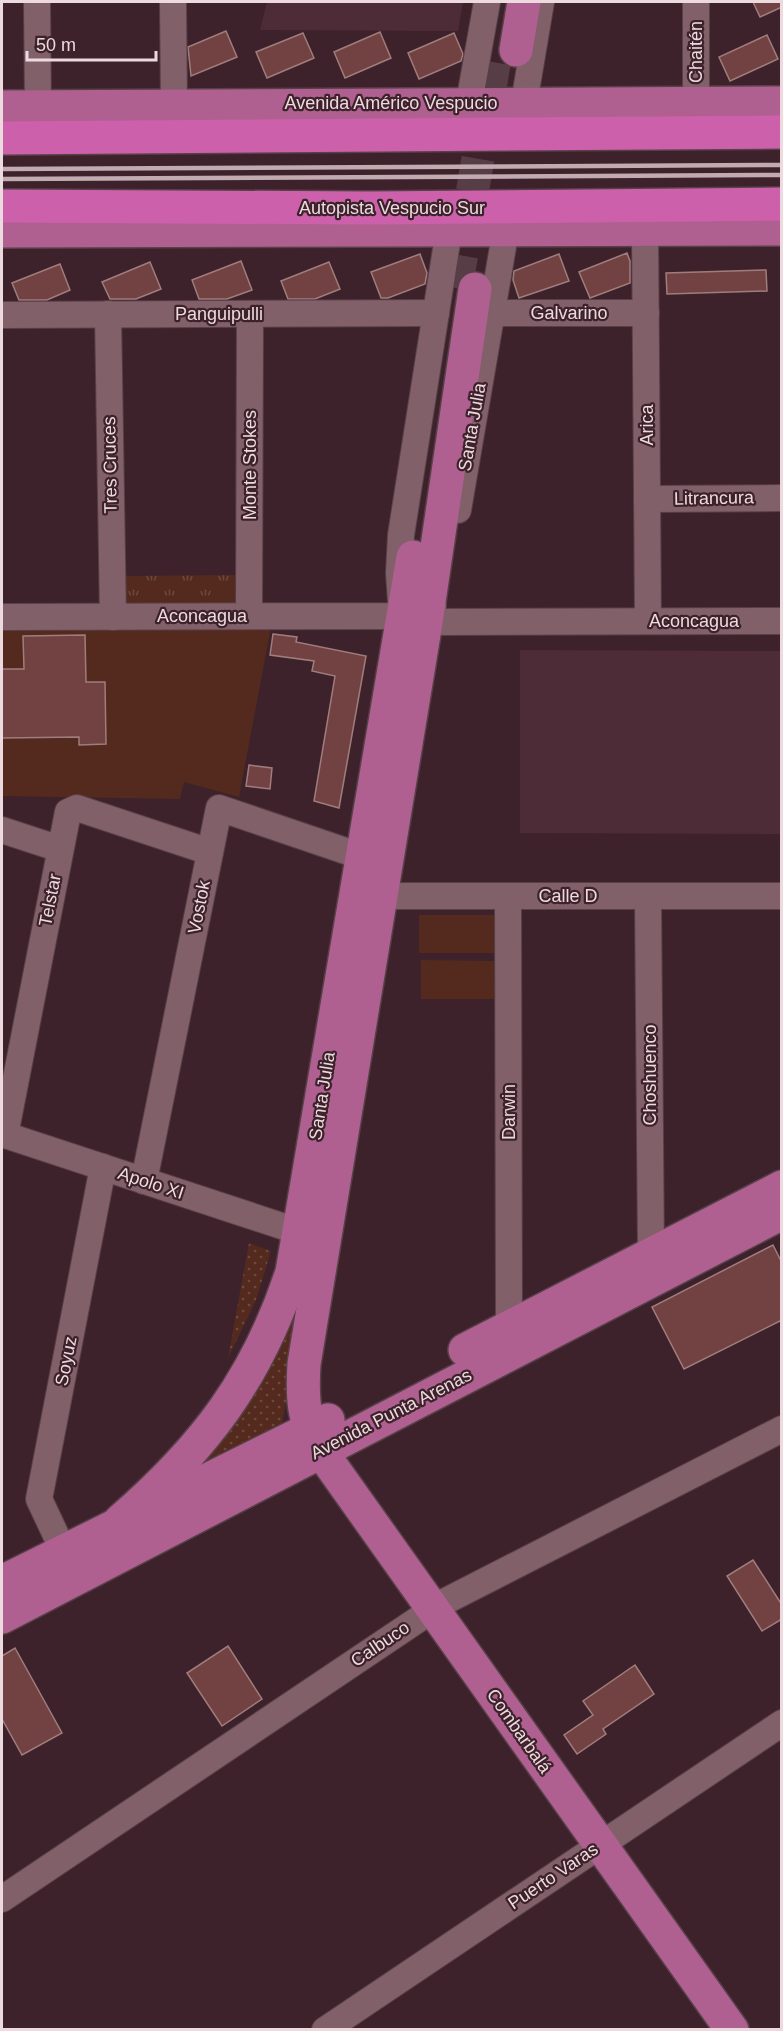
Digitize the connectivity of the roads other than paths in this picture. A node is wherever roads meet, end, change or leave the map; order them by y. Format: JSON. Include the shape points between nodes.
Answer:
{"nodes":[{"id":1,"x":37,"y":2,"type":"edge"},
{"id":2,"x":173,"y":2,"type":"edge"},
{"id":3,"x":487,"y":2,"type":"edge"},
{"id":4,"x":504,"y":2,"type":"edge"},
{"id":5,"x":524,"y":2,"type":"edge"},
{"id":6,"x":541,"y":2,"type":"edge"},
{"id":7,"x":696,"y":2,"type":"edge"},
{"id":8,"x":470,"y":103,"type":"junction"},
{"id":9,"x":524,"y":103,"type":"junction"},
{"id":10,"x":696,"y":103,"type":"junction"},
{"id":11,"x":782,"y":103,"type":"edge"},
{"id":12,"x":174,"y":104,"type":"junction"},
{"id":13,"x":2,"y":107,"type":"edge"},
{"id":14,"x":38,"y":107,"type":"junction"},
{"id":15,"x":2,"y":129,"type":"edge"},
{"id":16,"x":782,"y":132,"type":"edge"},
{"id":17,"x":2,"y":138,"type":"edge"},
{"id":18,"x":49,"y":138,"type":"junction"},
{"id":19,"x":782,"y":204,"type":"edge"},
{"id":20,"x":2,"y":206,"type":"edge"},
{"id":21,"x":645,"y":229,"type":"junction"},
{"id":22,"x":782,"y":229,"type":"edge"},
{"id":23,"x":449,"y":230,"type":"junction"},
{"id":24,"x":506,"y":230,"type":"junction"},
{"id":25,"x":2,"y":231,"type":"edge"},
{"id":26,"x":474,"y":297,"type":"junction"},
{"id":27,"x":646,"y":313,"type":"junction"},
{"id":28,"x":108,"y":314,"type":"junction"},
{"id":29,"x":250,"y":314,"type":"junction"},
{"id":30,"x":436,"y":314,"type":"junction"},
{"id":31,"x":2,"y":315,"type":"edge"},
{"id":32,"x":782,"y":498,"type":"edge"},
{"id":33,"x":647,"y":499,"type":"junction"},
{"id":34,"x":249,"y":616,"type":"junction"},
{"id":35,"x":2,"y":617,"type":"edge"},
{"id":36,"x":113,"y":617,"type":"junction"},
{"id":37,"x":414,"y":619,"type":"junction"},
{"id":38,"x":648,"y":621,"type":"junction"},
{"id":39,"x":782,"y":621,"type":"edge"},
{"id":40,"x":2,"y":830,"type":"edge"},
{"id":41,"x":60,"y":849,"type":"junction"},
{"id":42,"x":210,"y":852,"type":"junction"},
{"id":43,"x":371,"y":878,"type":"junction"},
{"id":44,"x":508,"y":896,"type":"junction"},
{"id":45,"x":648,"y":896,"type":"junction"},
{"id":46,"x":782,"y":896,"type":"edge"},
{"id":47,"x":3,"y":1134,"type":"edge"},
{"id":48,"x":103,"y":1167,"type":"junction"},
{"id":49,"x":144,"y":1180,"type":"junction"},
{"id":50,"x":782,"y":1187,"type":"edge"},
{"id":51,"x":782,"y":1213,"type":"edge"},
{"id":52,"x":300,"y":1232,"type":"junction"},
{"id":53,"x":651,"y":1254,"type":"junction"},
{"id":54,"x":509,"y":1327,"type":"junction"},
{"id":55,"x":782,"y":1429,"type":"edge"},
{"id":56,"x":314,"y":1440,"type":"junction"},
{"id":57,"x":120,"y":1521,"type":"junction"},
{"id":58,"x":63,"y":1550,"type":"junction"},
{"id":59,"x":2,"y":1582,"type":"edge"},
{"id":60,"x":433,"y":1609,"type":"junction"},
{"id":61,"x":2,"y":1617,"type":"edge"},
{"id":62,"x":782,"y":1723,"type":"edge"},
{"id":63,"x":601,"y":1845,"type":"junction"},
{"id":64,"x":2,"y":1899,"type":"edge"},
{"id":65,"x":325,"y":2030,"type":"edge"},
{"id":66,"x":732,"y":2030,"type":"edge"}],
"edges":[{"from":1,"to":14,"type":"street"},
{"from":2,"to":12,"type":"street"},
{"from":3,"to":8,"type":"street"},
{"from":4,"to":5,"type":"main road","via":[[506,48]]},
{"from":6,"to":9,"type":"street"},
{"from":7,"to":10,"type":"street","name":"Chaitén"},
{"from":8,"to":9,"type":"main road","name":"Avenida Américo Vespucio"},
{"from":8,"to":12,"type":"main road","name":"Avenida Américo Vespucio"},
{"from":9,"to":10,"type":"main road","name":"Avenida Américo Vespucio"},
{"from":10,"to":11,"type":"main road","name":"Avenida Américo Vespucio"},
{"from":12,"to":14,"type":"main road","name":"Avenida Américo Vespucio"},
{"from":13,"to":14,"type":"main road","name":"Avenida Américo Vespucio"},
{"from":15,"to":18,"type":"highway"},
{"from":16,"to":18,"type":"highway"},
{"from":17,"to":18,"type":"highway"},
{"from":19,"to":20,"type":"highway","name":"Autopista Vespucio Sur"},
{"from":21,"to":22,"type":"main road"},
{"from":21,"to":24,"type":"main road"},
{"from":21,"to":27,"type":"street","name":"Arica"},
{"from":23,"to":24,"type":"main road"},
{"from":23,"to":25,"type":"main road"},
{"from":23,"to":30,"type":"street","name":"Santa Julia"},
{"from":24,"to":26,"type":"street","name":"Santa Julia"},
{"from":26,"to":27,"type":"street","name":"Galvarino"},
{"from":26,"to":37,"type":"main road","name":"Santa Julia"},
{"from":26,"to":37,"type":"street","name":"Santa Julia","via":[[453,537],[444,573]]},
{"from":27,"to":33,"type":"street","name":"Arica"},
{"from":28,"to":29,"type":"street","name":"Panguipulli"},
{"from":28,"to":31,"type":"street","name":"Panguipulli"},
{"from":28,"to":36,"type":"street","name":"Tres Cruces"},
{"from":29,"to":30,"type":"street","name":"Panguipulli"},
{"from":29,"to":34,"type":"street","name":"Monte Stokes"},
{"from":30,"to":37,"type":"street","name":"Santa Julia","via":[[401,535],[399,573]]},
{"from":32,"to":33,"type":"street","name":"Litrancura"},
{"from":33,"to":38,"type":"street","name":"Arica"},
{"from":34,"to":36,"type":"street","name":"Aconcagua"},
{"from":34,"to":37,"type":"street","name":"Aconcagua"},
{"from":35,"to":36,"type":"street","name":"Aconcagua"},
{"from":37,"to":38,"type":"street","name":"Aconcagua"},
{"from":37,"to":43,"type":"main road","name":"Santa Julia"},
{"from":38,"to":39,"type":"street","name":"Aconcagua"},
{"from":40,"to":41,"type":"street"},
{"from":41,"to":42,"type":"street","name":"Telstar","via":[[67,815],[74,808]]},
{"from":41,"to":47,"type":"street","name":"Telstar"},
{"from":42,"to":43,"type":"street","name":"Vostok","via":[[219,808]]},
{"from":42,"to":49,"type":"street","name":"Vostok"},
{"from":43,"to":44,"type":"street","name":"Calle D"},
{"from":43,"to":52,"type":"main road","name":"Santa Julia"},
{"from":43,"to":56,"type":"main road","name":"Santa Julia","via":[[304,1364],[303,1403]]},
{"from":44,"to":45,"type":"street","name":"Calle D"},
{"from":44,"to":54,"type":"street","name":"Darwin"},
{"from":45,"to":46,"type":"street","name":"Calle D"},
{"from":45,"to":53,"type":"street","name":"Choshuenco"},
{"from":47,"to":48,"type":"street","name":"Apolo XI"},
{"from":48,"to":49,"type":"street","name":"Apolo XI"},
{"from":48,"to":58,"type":"street","name":"Soyuz","via":[[39,1499]]},
{"from":49,"to":52,"type":"street","name":"Apolo XI"},
{"from":50,"to":53,"type":"main road","name":"Avenida Punta Arenas"},
{"from":51,"to":56,"type":"main road","name":"Avenida Punta Arenas"},
{"from":52,"to":57,"type":"main road","name":"Santa Julia","via":[[277,1315],[238,1391],[180,1466]]},
{"from":53,"to":54,"type":"main road","name":"Avenida Punta Arenas"},
{"from":54,"to":56,"type":"main road","name":"Avenida Punta Arenas"},
{"from":55,"to":60,"type":"street","name":"Calbuco"},
{"from":56,"to":57,"type":"main road","name":"Avenida Punta Arenas"},
{"from":56,"to":60,"type":"main road","name":"Combarbalá"},
{"from":56,"to":61,"type":"main road","name":"Avenida Punta Arenas"},
{"from":57,"to":58,"type":"main road","name":"Avenida Punta Arenas"},
{"from":58,"to":59,"type":"main road","name":"Avenida Punta Arenas"},
{"from":60,"to":63,"type":"main road","name":"Combarbalá"},
{"from":60,"to":64,"type":"street","name":"Calbuco"},
{"from":62,"to":63,"type":"street","name":"Puerto Varas"},
{"from":63,"to":65,"type":"street","name":"Puerto Varas"},
{"from":63,"to":66,"type":"main road","name":"Combarbalá"}]}
